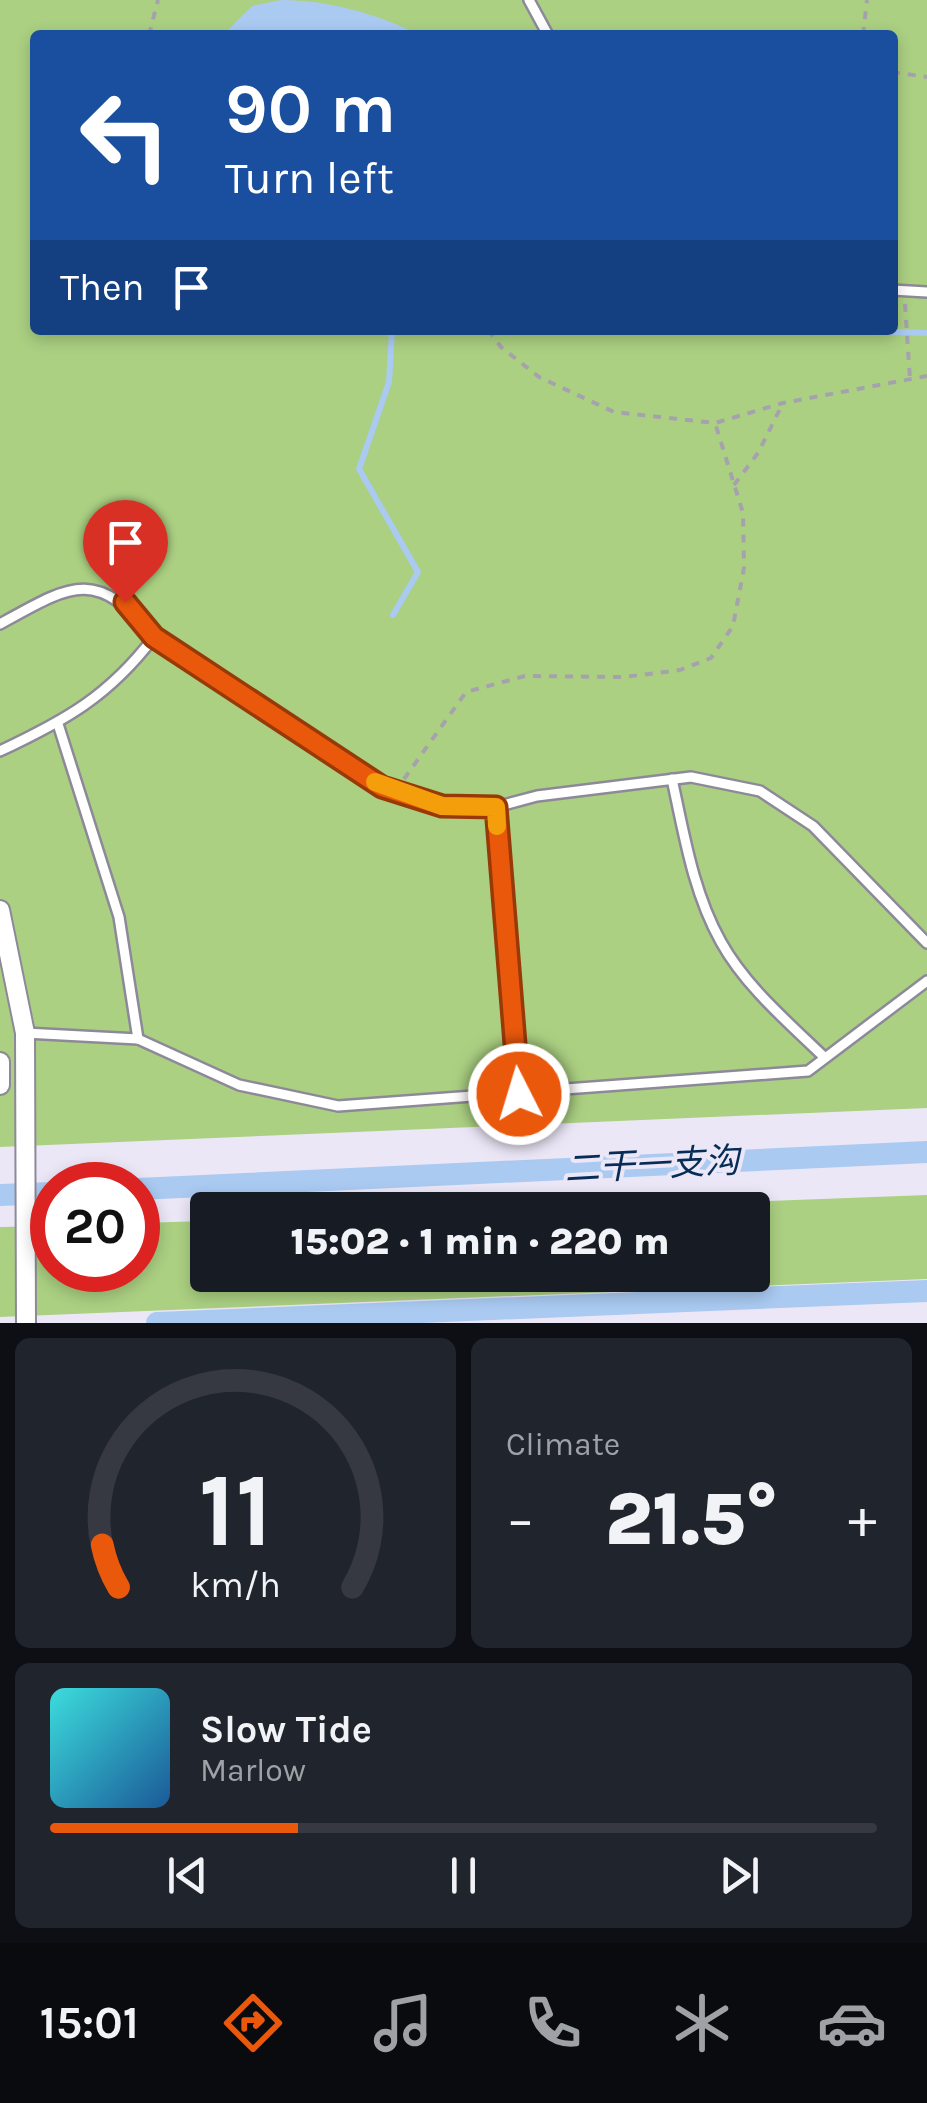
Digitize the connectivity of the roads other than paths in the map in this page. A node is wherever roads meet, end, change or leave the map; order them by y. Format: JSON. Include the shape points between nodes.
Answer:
{"nodes":[{"id":1,"x":529,"y":0,"type":"edge"},
{"id":2,"x":545,"y":30,"type":"edge"},
{"id":3,"x":898,"y":290,"type":"edge"},
{"id":4,"x":927,"y":292,"type":"edge"},
{"id":5,"x":0,"y":624,"type":"edge"},
{"id":6,"x":154,"y":637,"type":"junction"},
{"id":7,"x":58,"y":724,"type":"junction"},
{"id":8,"x":0,"y":750,"type":"edge"},
{"id":9,"x":672,"y":780,"type":"junction"},
{"id":10,"x":496,"y":807,"type":"junction"},
{"id":11,"x":0,"y":910,"type":"edge"},
{"id":12,"x":927,"y":943,"type":"edge"},
{"id":13,"x":927,"y":981,"type":"edge"},
{"id":14,"x":25,"y":1033,"type":"junction"},
{"id":15,"x":138,"y":1039,"type":"junction"},
{"id":16,"x":824,"y":1057,"type":"junction"},
{"id":17,"x":0,"y":1062,"type":"edge"},
{"id":18,"x":0,"y":1085,"type":"edge"},
{"id":19,"x":519,"y":1094,"type":"junction"},
{"id":20,"x":26,"y":1323,"type":"edge"}],
"edges":[{"from":1,"to":2,"type":"lane"},
{"from":3,"to":4,"type":"lane"},
{"from":5,"to":6,"type":"lane","via":[[46,598],[90,588],[125,602]]},
{"from":6,"to":7,"type":"lane","via":[[104,694]]},
{"from":6,"to":10,"type":"lane","via":[[382,787],[442,806]]},
{"from":7,"to":8,"type":"lane"},
{"from":7,"to":15,"type":"lane","via":[[119,917]]},
{"from":9,"to":10,"type":"lane"},
{"from":9,"to":12,"type":"lane","via":[[691,777],[760,791],[813,826]]},
{"from":9,"to":16,"type":"lane","via":[[694,877],[721,943],[757,992]]},
{"from":10,"to":19,"type":"lane"},
{"from":11,"to":14,"type":"street"},
{"from":13,"to":16,"type":"lane"},
{"from":14,"to":15,"type":"lane"},
{"from":14,"to":20,"type":"street"},
{"from":15,"to":19,"type":"lane","via":[[238,1085],[338,1106]]},
{"from":16,"to":19,"type":"lane","via":[[808,1071]]},
{"from":17,"to":18,"type":"street"}]}
